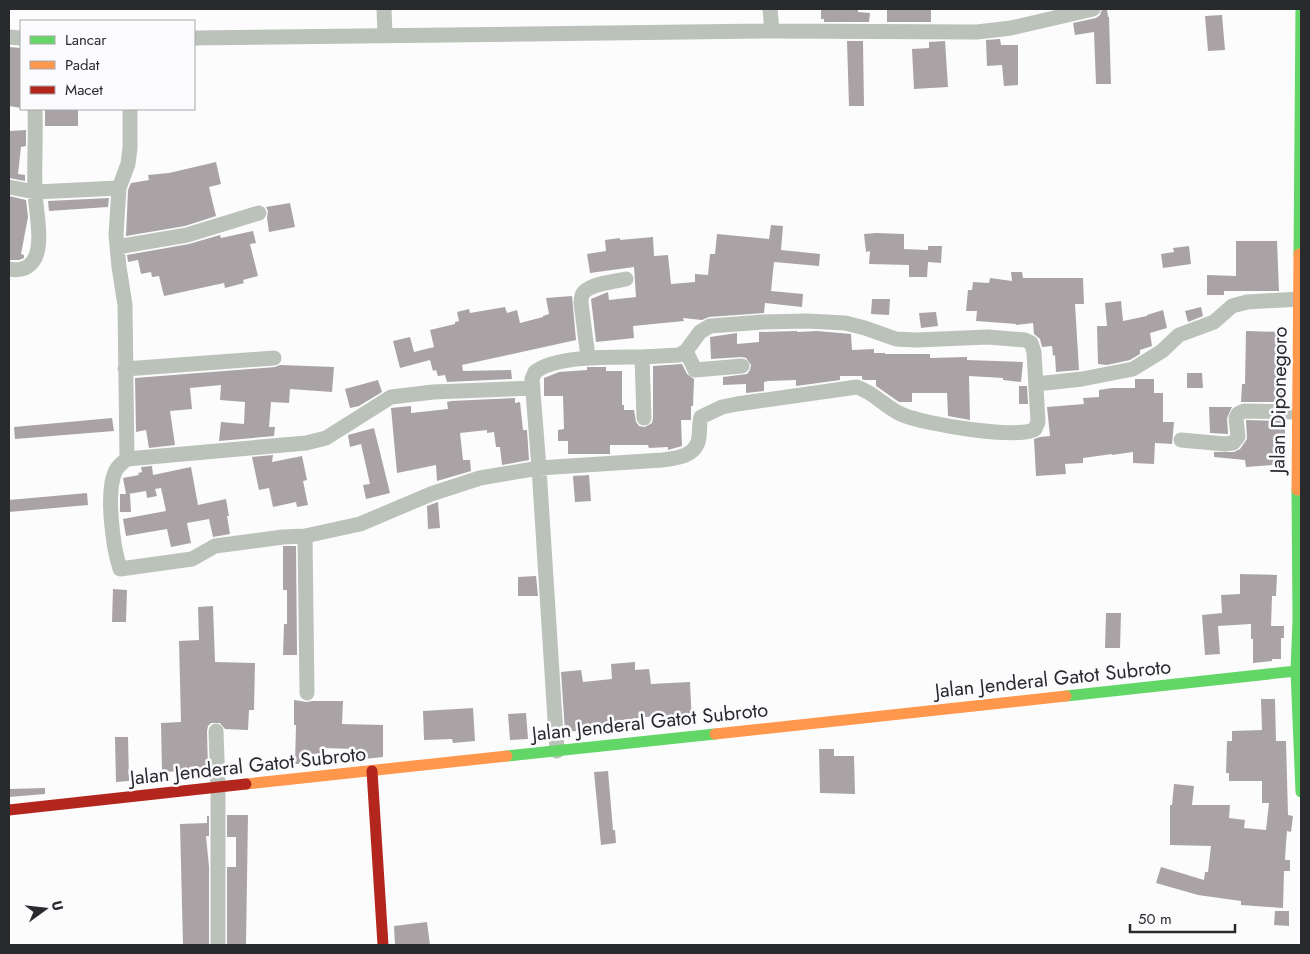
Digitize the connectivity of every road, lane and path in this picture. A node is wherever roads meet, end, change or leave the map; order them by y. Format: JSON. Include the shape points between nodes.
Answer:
{"nodes":[{"id":1,"x":384,"y":9,"type":"edge"},
{"id":2,"x":770,"y":9,"type":"edge"},
{"id":3,"x":1301,"y":9,"type":"edge"},
{"id":4,"x":1084,"y":10,"type":"edge"},
{"id":5,"x":772,"y":31,"type":"junction"},
{"id":6,"x":385,"y":35,"type":"junction"},
{"id":7,"x":195,"y":38,"type":"edge"},
{"id":8,"x":35,"y":110,"type":"edge"},
{"id":9,"x":130,"y":110,"type":"edge"},
{"id":10,"x":1300,"y":146,"type":"edge"},
{"id":11,"x":9,"y":187,"type":"edge"},
{"id":12,"x":120,"y":188,"type":"junction"},
{"id":13,"x":35,"y":192,"type":"junction"},
{"id":14,"x":259,"y":213,"type":"dead end"},
{"id":15,"x":117,"y":247,"type":"junction"},
{"id":16,"x":9,"y":269,"type":"edge"},
{"id":17,"x":626,"y":279,"type":"dead end"},
{"id":18,"x":1299,"y":299,"type":"junction"},
{"id":19,"x":686,"y":351,"type":"junction"},
{"id":20,"x":588,"y":357,"type":"junction"},
{"id":21,"x":642,"y":357,"type":"junction"},
{"id":22,"x":274,"y":358,"type":"dead end"},
{"id":23,"x":742,"y":366,"type":"dead end"},
{"id":24,"x":125,"y":369,"type":"junction"},
{"id":25,"x":1036,"y":384,"type":"junction"},
{"id":26,"x":533,"y":388,"type":"junction"},
{"id":27,"x":1298,"y":412,"type":"junction"},
{"id":28,"x":644,"y":418,"type":"dead end"},
{"id":29,"x":1181,"y":440,"type":"dead end"},
{"id":30,"x":127,"y":459,"type":"junction"},
{"id":31,"x":539,"y":468,"type":"junction"},
{"id":32,"x":305,"y":536,"type":"junction"},
{"id":33,"x":1300,"y":620,"type":"edge"},
{"id":34,"x":1296,"y":671,"type":"junction"},
{"id":35,"x":307,"y":693,"type":"dead end"},
{"id":36,"x":1299,"y":696,"type":"edge"},
{"id":37,"x":216,"y":731,"type":"dead end"},
{"id":38,"x":557,"y":751,"type":"junction"},
{"id":39,"x":372,"y":771,"type":"junction"},
{"id":40,"x":218,"y":788,"type":"junction"},
{"id":41,"x":1301,"y":792,"type":"edge"},
{"id":42,"x":9,"y":810,"type":"edge"},
{"id":43,"x":218,"y":945,"type":"edge"},
{"id":44,"x":384,"y":945,"type":"edge"}],
"edges":[{"from":1,"to":6,"type":"street"},
{"from":2,"to":5,"type":"street"},
{"from":3,"to":10,"type":"main road","name":"Jalan Diponegoro"},
{"from":4,"to":5,"type":"street","via":[[1011,28],[976,32]]},
{"from":5,"to":6,"type":"street"},
{"from":6,"to":7,"type":"street"},
{"from":8,"to":13,"type":"street"},
{"from":9,"to":12,"type":"street","via":[[130,156]]},
{"from":10,"to":18,"type":"main road","name":"Jalan Diponegoro"},
{"from":11,"to":13,"type":"street"},
{"from":12,"to":13,"type":"street"},
{"from":12,"to":15,"type":"street"},
{"from":13,"to":16,"type":"street","via":[[36,254],[23,269]]},
{"from":14,"to":15,"type":"street","via":[[187,235]]},
{"from":15,"to":24,"type":"street","via":[[125,305]]},
{"from":17,"to":20,"type":"street","via":[[591,288],[581,296]]},
{"from":18,"to":25,"type":"street","via":[[1232,306],[1214,322],[1179,335],[1162,351],[1133,369]]},
{"from":18,"to":27,"type":"main road","name":"Jalan Diponegoro"},
{"from":19,"to":21,"type":"street","via":[[678,355]]},
{"from":19,"to":23,"type":"street","via":[[695,370]]},
{"from":19,"to":25,"type":"street","via":[[700,332],[710,326],[763,322],[845,323],[896,339],[1018,339],[1027,340],[1033,347]]},
{"from":20,"to":21,"type":"street"},
{"from":20,"to":26,"type":"street","via":[[537,370],[532,379]]},
{"from":21,"to":28,"type":"street"},
{"from":22,"to":24,"type":"street"},
{"from":24,"to":30,"type":"street"},
{"from":25,"to":31,"type":"street","via":[[1038,422],[1035,429],[1028,432],[977,430],[916,419],[902,415],[858,387],[722,407],[701,417],[698,444],[694,451],[680,457]]},
{"from":26,"to":30,"type":"street","via":[[391,397],[326,438],[306,443]]},
{"from":26,"to":31,"type":"street"},
{"from":27,"to":29,"type":"street","via":[[1244,411],[1236,418],[1238,437],[1233,443]]},
{"from":27,"to":33,"type":"main road","name":"Jalan Diponegoro","via":[[1296,515]]},
{"from":30,"to":32,"type":"street","via":[[115,471],[112,483],[113,539],[120,569],[192,559],[215,546]]},
{"from":31,"to":32,"type":"street","via":[[480,478],[360,524]]},
{"from":31,"to":38,"type":"street"},
{"from":32,"to":35,"type":"street"},
{"from":33,"to":34,"type":"main road","name":"Jalan Diponegoro"},
{"from":34,"to":36,"type":"main road","name":"Jalan Diponegoro"},
{"from":34,"to":38,"type":"main road","name":"Jalan Jenderal Gatot Subroto"},
{"from":36,"to":41,"type":"main road","name":"Jalan Diponegoro"},
{"from":37,"to":40,"type":"street"},
{"from":38,"to":39,"type":"main road","name":"Jalan Jenderal Gatot Subroto"},
{"from":39,"to":40,"type":"main road","name":"Jalan Jenderal Gatot Subroto"},
{"from":39,"to":44,"type":"main road"},
{"from":40,"to":42,"type":"main road","name":"Jalan Jenderal Gatot Subroto"},
{"from":40,"to":43,"type":"street"}]}
